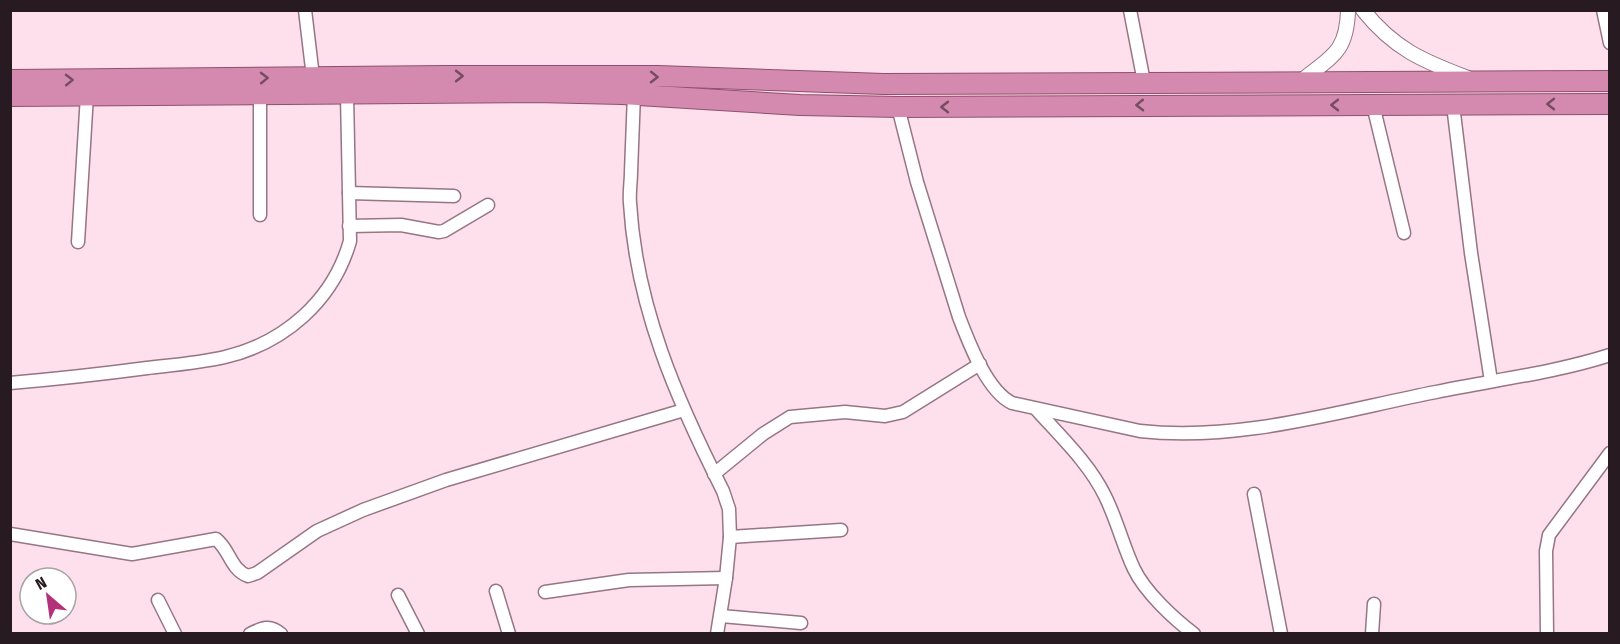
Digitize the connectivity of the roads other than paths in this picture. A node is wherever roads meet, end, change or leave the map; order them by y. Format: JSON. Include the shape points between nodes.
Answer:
{"nodes":[{"id":1,"x":305,"y":10,"type":"edge"},
{"id":2,"x":1130,"y":10,"type":"edge"},
{"id":3,"x":1348,"y":10,"type":"edge"},
{"id":4,"x":1363,"y":10,"type":"edge"},
{"id":5,"x":1603,"y":10,"type":"edge"},
{"id":6,"x":1610,"y":43,"type":"edge"},
{"id":7,"x":313,"y":77,"type":"junction"},
{"id":8,"x":10,"y":80,"type":"edge"},
{"id":9,"x":1610,"y":81,"type":"edge"},
{"id":10,"x":1144,"y":82,"type":"junction"},
{"id":11,"x":1300,"y":82,"type":"junction"},
{"id":12,"x":1478,"y":82,"type":"junction"},
{"id":13,"x":884,"y":84,"type":"junction"},
{"id":14,"x":347,"y":94,"type":"junction"},
{"id":15,"x":634,"y":94,"type":"junction"},
{"id":16,"x":87,"y":95,"type":"junction"},
{"id":17,"x":260,"y":95,"type":"junction"},
{"id":18,"x":10,"y":96,"type":"edge"},
{"id":19,"x":1610,"y":104,"type":"edge"},
{"id":20,"x":1373,"y":105,"type":"junction"},
{"id":21,"x":1454,"y":105,"type":"junction"},
{"id":22,"x":891,"y":107,"type":"junction"},
{"id":23,"x":349,"y":193,"type":"junction"},
{"id":24,"x":454,"y":196,"type":"dead end"},
{"id":25,"x":488,"y":205,"type":"dead end"},
{"id":26,"x":260,"y":215,"type":"dead end"},
{"id":27,"x":350,"y":226,"type":"junction"},
{"id":28,"x":1404,"y":234,"type":"dead end"},
{"id":29,"x":78,"y":242,"type":"dead end"},
{"id":30,"x":1609,"y":358,"type":"edge"},
{"id":31,"x":980,"y":364,"type":"junction"},
{"id":32,"x":1491,"y":381,"type":"junction"},
{"id":33,"x":10,"y":383,"type":"edge"},
{"id":34,"x":1036,"y":409,"type":"junction"},
{"id":35,"x":684,"y":410,"type":"junction"},
{"id":36,"x":1610,"y":453,"type":"edge"},
{"id":37,"x":714,"y":474,"type":"junction"},
{"id":38,"x":1254,"y":494,"type":"dead end"},
{"id":39,"x":841,"y":530,"type":"dead end"},
{"id":40,"x":10,"y":534,"type":"edge"},
{"id":41,"x":730,"y":537,"type":"junction"},
{"id":42,"x":726,"y":578,"type":"junction"},
{"id":43,"x":496,"y":591,"type":"dead end"},
{"id":44,"x":545,"y":592,"type":"dead end"},
{"id":45,"x":398,"y":595,"type":"dead end"},
{"id":46,"x":158,"y":600,"type":"dead end"},
{"id":47,"x":1374,"y":604,"type":"dead end"},
{"id":48,"x":721,"y":616,"type":"junction"},
{"id":49,"x":801,"y":623,"type":"dead end"},
{"id":50,"x":175,"y":633,"type":"edge"},
{"id":51,"x":250,"y":633,"type":"edge"},
{"id":52,"x":281,"y":633,"type":"edge"},
{"id":53,"x":417,"y":633,"type":"edge"},
{"id":54,"x":509,"y":633,"type":"edge"},
{"id":55,"x":717,"y":633,"type":"edge"},
{"id":56,"x":1194,"y":633,"type":"edge"},
{"id":57,"x":1281,"y":633,"type":"edge"},
{"id":58,"x":1372,"y":633,"type":"edge"},
{"id":59,"x":1547,"y":633,"type":"edge"}],
"edges":[{"from":1,"to":7,"type":"street"},
{"from":2,"to":10,"type":"street"},
{"from":3,"to":11,"type":"street","via":[[1340,50]]},
{"from":4,"to":12,"type":"street","via":[[1387,37],[1417,58]]},
{"from":5,"to":6,"type":"street"},
{"from":8,"to":7,"type":"highway","one_way":true},
{"from":7,"to":13,"type":"highway","one_way":true,"via":[[658,76]]},
{"from":9,"to":12,"type":"highway"},
{"from":10,"to":11,"type":"highway"},
{"from":10,"to":13,"type":"highway"},
{"from":11,"to":12,"type":"highway"},
{"from":13,"to":22,"type":"highway"},
{"from":14,"to":15,"type":"highway"},
{"from":14,"to":17,"type":"highway"},
{"from":14,"to":23,"type":"street"},
{"from":15,"to":22,"type":"highway"},
{"from":15,"to":35,"type":"street","via":[[629,201],[633,240],[654,335]]},
{"from":16,"to":17,"type":"highway"},
{"from":16,"to":18,"type":"highway"},
{"from":16,"to":29,"type":"street"},
{"from":17,"to":26,"type":"street"},
{"from":19,"to":21,"type":"highway","one_way":true},
{"from":20,"to":21,"type":"highway"},
{"from":20,"to":22,"type":"highway","one_way":true},
{"from":20,"to":28,"type":"street"},
{"from":21,"to":32,"type":"street","via":[[1469,242]]},
{"from":22,"to":31,"type":"street","via":[[959,317]]},
{"from":23,"to":24,"type":"street"},
{"from":23,"to":27,"type":"street"},
{"from":25,"to":27,"type":"street","via":[[439,232],[401,225]]},
{"from":27,"to":33,"type":"street","via":[[346,253],[319,302],[296,324],[245,351],[204,361]]},
{"from":30,"to":32,"type":"street"},
{"from":31,"to":34,"type":"street","via":[[1003,399]]},
{"from":31,"to":37,"type":"street","via":[[903,412],[885,416],[845,412],[790,417]]},
{"from":32,"to":34,"type":"street","via":[[1213,433],[1160,433]]},
{"from":34,"to":56,"type":"street","via":[[1086,466],[1105,495],[1142,583]]},
{"from":35,"to":37,"type":"street"},
{"from":35,"to":40,"type":"street","via":[[446,480],[363,510],[316,531],[248,576],[236,568],[216,539],[132,554]]},
{"from":36,"to":59,"type":"street","via":[[1549,535]]},
{"from":37,"to":41,"type":"street","via":[[729,509]]},
{"from":38,"to":57,"type":"street"},
{"from":39,"to":41,"type":"street"},
{"from":41,"to":42,"type":"street"},
{"from":42,"to":44,"type":"street","via":[[629,580]]},
{"from":42,"to":48,"type":"street"},
{"from":43,"to":54,"type":"street"},
{"from":45,"to":53,"type":"street"},
{"from":46,"to":50,"type":"street"},
{"from":47,"to":58,"type":"street"},
{"from":48,"to":49,"type":"street"},
{"from":48,"to":55,"type":"street"},
{"from":51,"to":52,"type":"street","via":[[267,627]]}]}
